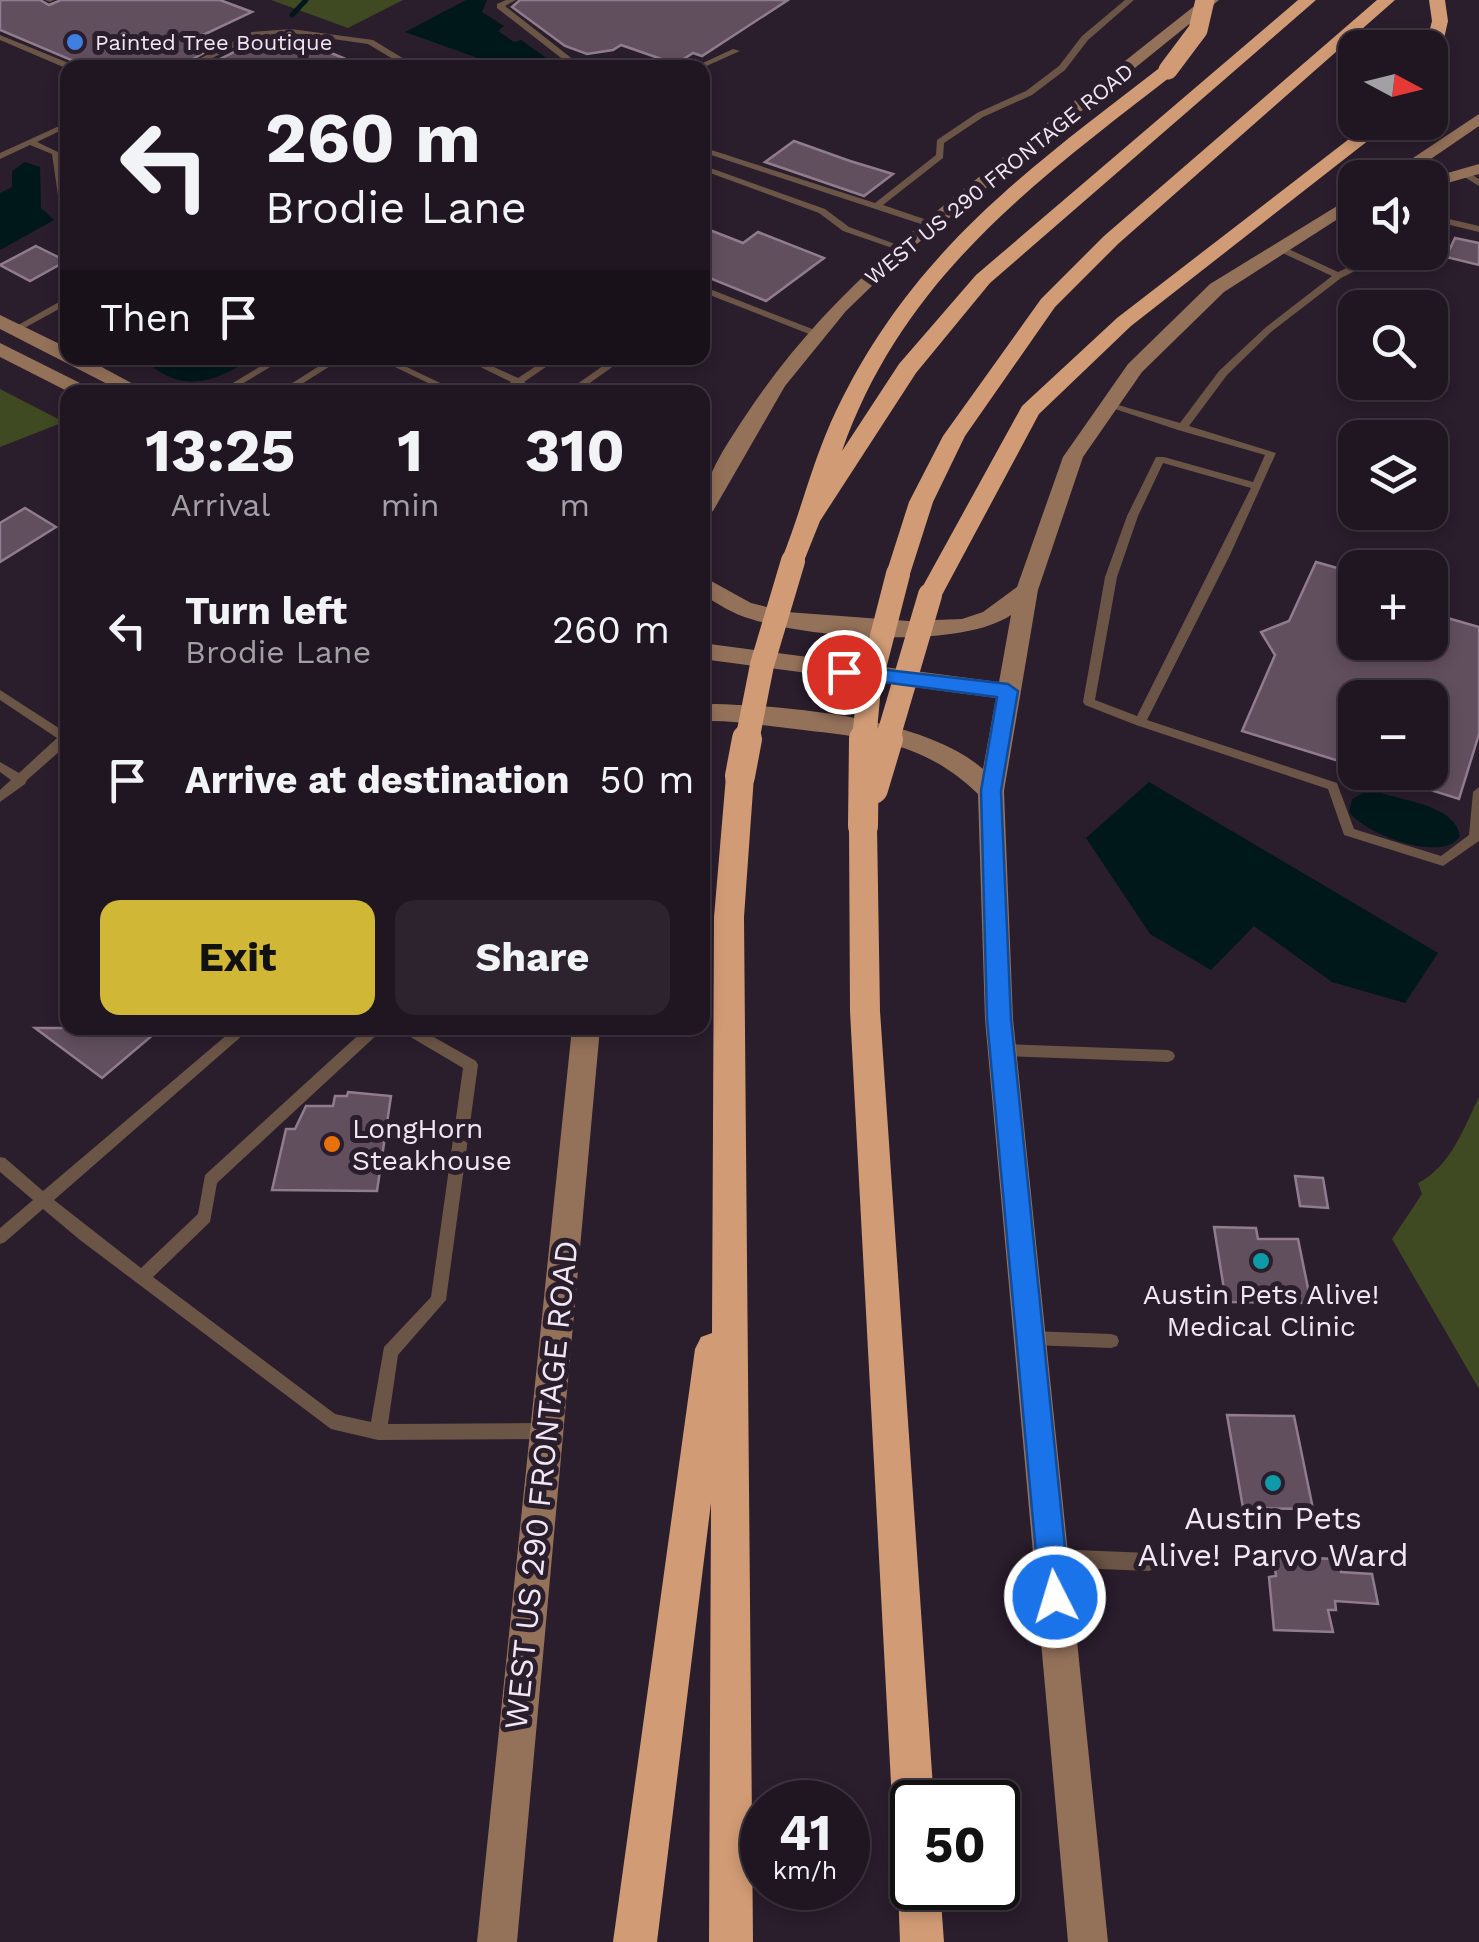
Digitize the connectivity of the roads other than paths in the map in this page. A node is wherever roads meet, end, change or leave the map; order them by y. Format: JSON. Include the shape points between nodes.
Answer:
{"nodes":[{"id":1,"x":512,"y":0,"type":"edge"},
{"id":2,"x":1130,"y":0,"type":"edge"},
{"id":3,"x":1208,"y":0,"type":"edge"},
{"id":4,"x":1308,"y":0,"type":"edge"},
{"id":5,"x":1387,"y":0,"type":"edge"},
{"id":6,"x":1437,"y":0,"type":"edge"},
{"id":7,"x":1438,"y":30,"type":"edge"},
{"id":8,"x":0,"y":37,"type":"edge"},
{"id":9,"x":736,"y":51,"type":"dead end"},
{"id":10,"x":201,"y":60,"type":"edge"},
{"id":11,"x":400,"y":60,"type":"edge"},
{"id":12,"x":570,"y":60,"type":"edge"},
{"id":13,"x":60,"y":62,"type":"edge"},
{"id":14,"x":710,"y":62,"type":"edge"},
{"id":15,"x":1479,"y":119,"type":"edge"},
{"id":16,"x":60,"y":128,"type":"edge"},
{"id":17,"x":1361,"y":140,"type":"edge"},
{"id":18,"x":30,"y":142,"type":"junction"},
{"id":19,"x":710,"y":151,"type":"edge"},
{"id":20,"x":0,"y":156,"type":"edge"},
{"id":21,"x":1418,"y":160,"type":"edge"},
{"id":22,"x":710,"y":170,"type":"edge"},
{"id":23,"x":1474,"y":175,"type":"edge"},
{"id":24,"x":1448,"y":180,"type":"edge"},
{"id":25,"x":60,"y":182,"type":"edge"},
{"id":26,"x":876,"y":206,"type":"junction"},
{"id":27,"x":1338,"y":211,"type":"edge"},
{"id":28,"x":1338,"y":214,"type":"edge"},
{"id":29,"x":1326,"y":218,"type":"junction"},
{"id":30,"x":1450,"y":222,"type":"dead end"},
{"id":31,"x":930,"y":224,"type":"junction"},
{"id":32,"x":1479,"y":229,"type":"edge"},
{"id":33,"x":902,"y":248,"type":"junction"},
{"id":34,"x":1279,"y":248,"type":"junction"},
{"id":35,"x":1351,"y":270,"type":"edge"},
{"id":36,"x":1338,"y":276,"type":"junction"},
{"id":37,"x":710,"y":296,"type":"edge"},
{"id":38,"x":60,"y":303,"type":"edge"},
{"id":39,"x":8,"y":325,"type":"edge"},
{"id":40,"x":817,"y":334,"type":"junction"},
{"id":41,"x":0,"y":349,"type":"edge"},
{"id":42,"x":60,"y":352,"type":"edge"},
{"id":43,"x":85,"y":365,"type":"edge"},
{"id":44,"x":268,"y":365,"type":"edge"},
{"id":45,"x":327,"y":365,"type":"edge"},
{"id":46,"x":396,"y":365,"type":"edge"},
{"id":47,"x":481,"y":365,"type":"edge"},
{"id":48,"x":544,"y":365,"type":"edge"},
{"id":49,"x":610,"y":365,"type":"edge"},
{"id":50,"x":61,"y":381,"type":"junction"},
{"id":51,"x":518,"y":382,"type":"junction"},
{"id":52,"x":69,"y":385,"type":"edge"},
{"id":53,"x":87,"y":385,"type":"edge"},
{"id":54,"x":124,"y":385,"type":"edge"},
{"id":55,"x":235,"y":385,"type":"edge"},
{"id":56,"x":294,"y":385,"type":"edge"},
{"id":57,"x":439,"y":385,"type":"edge"},
{"id":58,"x":514,"y":385,"type":"edge"},
{"id":59,"x":524,"y":385,"type":"edge"},
{"id":60,"x":581,"y":385,"type":"edge"},
{"id":61,"x":1108,"y":404,"type":"junction"},
{"id":62,"x":1182,"y":428,"type":"junction"},
{"id":63,"x":1257,"y":486,"type":"junction"},
{"id":64,"x":710,"y":495,"type":"edge"},
{"id":65,"x":811,"y":516,"type":"junction"},
{"id":66,"x":710,"y":589,"type":"edge"},
{"id":67,"x":1027,"y":590,"type":"junction"},
{"id":68,"x":710,"y":653,"type":"edge"},
{"id":69,"x":1008,"y":691,"type":"junction"},
{"id":70,"x":0,"y":694,"type":"edge"},
{"id":71,"x":710,"y":715,"type":"edge"},
{"id":72,"x":1140,"y":722,"type":"junction"},
{"id":73,"x":60,"y":733,"type":"edge"},
{"id":74,"x":60,"y":744,"type":"edge"},
{"id":75,"x":0,"y":766,"type":"edge"},
{"id":76,"x":21,"y":780,"type":"junction"},
{"id":77,"x":991,"y":791,"type":"junction"},
{"id":78,"x":1479,"y":792,"type":"edge"},
{"id":79,"x":0,"y":796,"type":"edge"},
{"id":80,"x":863,"y":826,"type":"junction"},
{"id":81,"x":236,"y":1035,"type":"edge"},
{"id":82,"x":367,"y":1035,"type":"edge"},
{"id":83,"x":419,"y":1035,"type":"edge"},
{"id":84,"x":585,"y":1035,"type":"edge"},
{"id":85,"x":1003,"y":1050,"type":"junction"},
{"id":86,"x":1168,"y":1056,"type":"dead end"},
{"id":87,"x":0,"y":1164,"type":"edge"},
{"id":88,"x":44,"y":1199,"type":"junction"},
{"id":89,"x":0,"y":1237,"type":"edge"},
{"id":90,"x":727,"y":1252,"type":"junction"},
{"id":91,"x":142,"y":1276,"type":"junction"},
{"id":92,"x":1031,"y":1338,"type":"junction"},
{"id":93,"x":1110,"y":1341,"type":"dead end"},
{"id":94,"x":546,"y":1431,"type":"junction"},
{"id":95,"x":378,"y":1432,"type":"junction"},
{"id":96,"x":1051,"y":1558,"type":"junction"},
{"id":97,"x":1149,"y":1562,"type":"dead end"},
{"id":98,"x":913,"y":1780,"type":"edge"},
{"id":99,"x":920,"y":1910,"type":"edge"},
{"id":100,"x":497,"y":1942,"type":"edge"},
{"id":101,"x":635,"y":1942,"type":"edge"},
{"id":102,"x":731,"y":1942,"type":"edge"},
{"id":103,"x":922,"y":1942,"type":"edge"},
{"id":104,"x":1088,"y":1942,"type":"edge"}],
"edges":[{"from":1,"to":12,"type":"lane","via":[[500,6]]},
{"from":2,"to":26,"type":"lane","via":[[1062,68],[940,142],[940,156]]},
{"from":3,"to":31,"type":"main road","name":"WEST US 290 FRONTAGE ROAD"},
{"from":3,"to":65,"type":"highway","bridge":true,"via":[[1194,42],[1168,70],[950,253],[885,340],[838,430]]},
{"from":4,"to":65,"type":"highway","via":[[983,279],[907,369]]},
{"from":5,"to":80,"type":"highway","bridge":true,"via":[[1048,303],[954,436],[921,502],[869,687]]},
{"from":6,"to":7,"type":"highway"},
{"from":8,"to":13,"type":"lane"},
{"from":9,"to":14,"type":"lane"},
{"from":10,"to":11,"type":"lane","via":[[255,34],[290,31],[370,42]]},
{"from":15,"to":21,"type":"main road"},
{"from":16,"to":18,"type":"lane"},
{"from":17,"to":80,"type":"highway","bridge":true,"via":[[1124,322],[1030,411],[930,595]]},
{"from":18,"to":20,"type":"lane"},
{"from":18,"to":25,"type":"lane","via":[[56,153]]},
{"from":19,"to":26,"type":"lane"},
{"from":22,"to":33,"type":"lane"},
{"from":23,"to":24,"type":"main road"},
{"from":26,"to":31,"type":"lane"},
{"from":27,"to":29,"type":"main road"},
{"from":28,"to":29,"type":"main road"},
{"from":29,"to":34,"type":"main road"},
{"from":30,"to":32,"type":"lane"},
{"from":31,"to":33,"type":"main road","name":"WEST US 290 FRONTAGE ROAD"},
{"from":33,"to":40,"type":"main road","name":"WEST US 290 FRONTAGE ROAD"},
{"from":34,"to":36,"type":"lane"},
{"from":34,"to":61,"type":"main road","via":[[1217,288],[1134,368]]},
{"from":35,"to":36,"type":"lane"},
{"from":36,"to":62,"type":"lane","via":[[1223,373]]},
{"from":37,"to":40,"type":"lane"},
{"from":38,"to":39,"type":"lane"},
{"from":39,"to":42,"type":"main road"},
{"from":40,"to":64,"type":"main road","name":"WEST US 290 FRONTAGE ROAD","via":[[768,398]]},
{"from":41,"to":50,"type":"main road"},
{"from":43,"to":54,"type":"main road"},
{"from":44,"to":55,"type":"lane"},
{"from":45,"to":56,"type":"lane"},
{"from":46,"to":57,"type":"lane"},
{"from":47,"to":51,"type":"lane"},
{"from":48,"to":51,"type":"lane"},
{"from":49,"to":60,"type":"lane"},
{"from":50,"to":52,"type":"main road"},
{"from":50,"to":53,"type":"main road"},
{"from":51,"to":58,"type":"lane"},
{"from":51,"to":59,"type":"lane"},
{"from":61,"to":62,"type":"lane"},
{"from":61,"to":67,"type":"main road","via":[[1073,456]]},
{"from":62,"to":63,"type":"lane","via":[[1271,453]]},
{"from":63,"to":72,"type":"lane"},
{"from":63,"to":72,"type":"lane","via":[[1160,459],[1142,492],[1111,578],[1089,702]]},
{"from":65,"to":90,"type":"highway","bridge":true,"via":[[762,665],[740,776],[729,917]]},
{"from":66,"to":67,"type":"main road","via":[[772,618],[938,630],[975,625]]},
{"from":67,"to":69,"type":"main road"},
{"from":68,"to":69,"type":"main road"},
{"from":69,"to":77,"type":"main road"},
{"from":70,"to":73,"type":"lane"},
{"from":71,"to":77,"type":"main road","via":[[900,733],[967,765]]},
{"from":72,"to":78,"type":"lane","via":[[1333,786],[1349,832],[1443,862],[1475,837]]},
{"from":74,"to":76,"type":"lane"},
{"from":75,"to":76,"type":"lane"},
{"from":76,"to":79,"type":"lane"},
{"from":77,"to":85,"type":"main road"},
{"from":80,"to":98,"type":"highway","via":[[865,1012]]},
{"from":81,"to":88,"type":"lane"},
{"from":82,"to":91,"type":"lane","via":[[210,1180],[205,1218]]},
{"from":83,"to":95,"type":"lane","via":[[471,1065],[438,1300],[390,1352]]},
{"from":84,"to":94,"type":"main road","name":"WEST US 290 FRONTAGE ROAD"},
{"from":85,"to":86,"type":"lane"},
{"from":85,"to":92,"type":"main road"},
{"from":87,"to":88,"type":"lane"},
{"from":88,"to":89,"type":"lane"},
{"from":88,"to":91,"type":"lane"},
{"from":90,"to":101,"type":"highway"},
{"from":90,"to":102,"type":"highway"},
{"from":91,"to":95,"type":"lane","via":[[331,1421]]},
{"from":92,"to":93,"type":"lane"},
{"from":92,"to":96,"type":"main road"},
{"from":94,"to":95,"type":"lane"},
{"from":94,"to":100,"type":"main road","name":"WEST US 290 FRONTAGE ROAD"},
{"from":96,"to":97,"type":"lane"},
{"from":96,"to":104,"type":"main road"},
{"from":99,"to":103,"type":"highway"}]}
